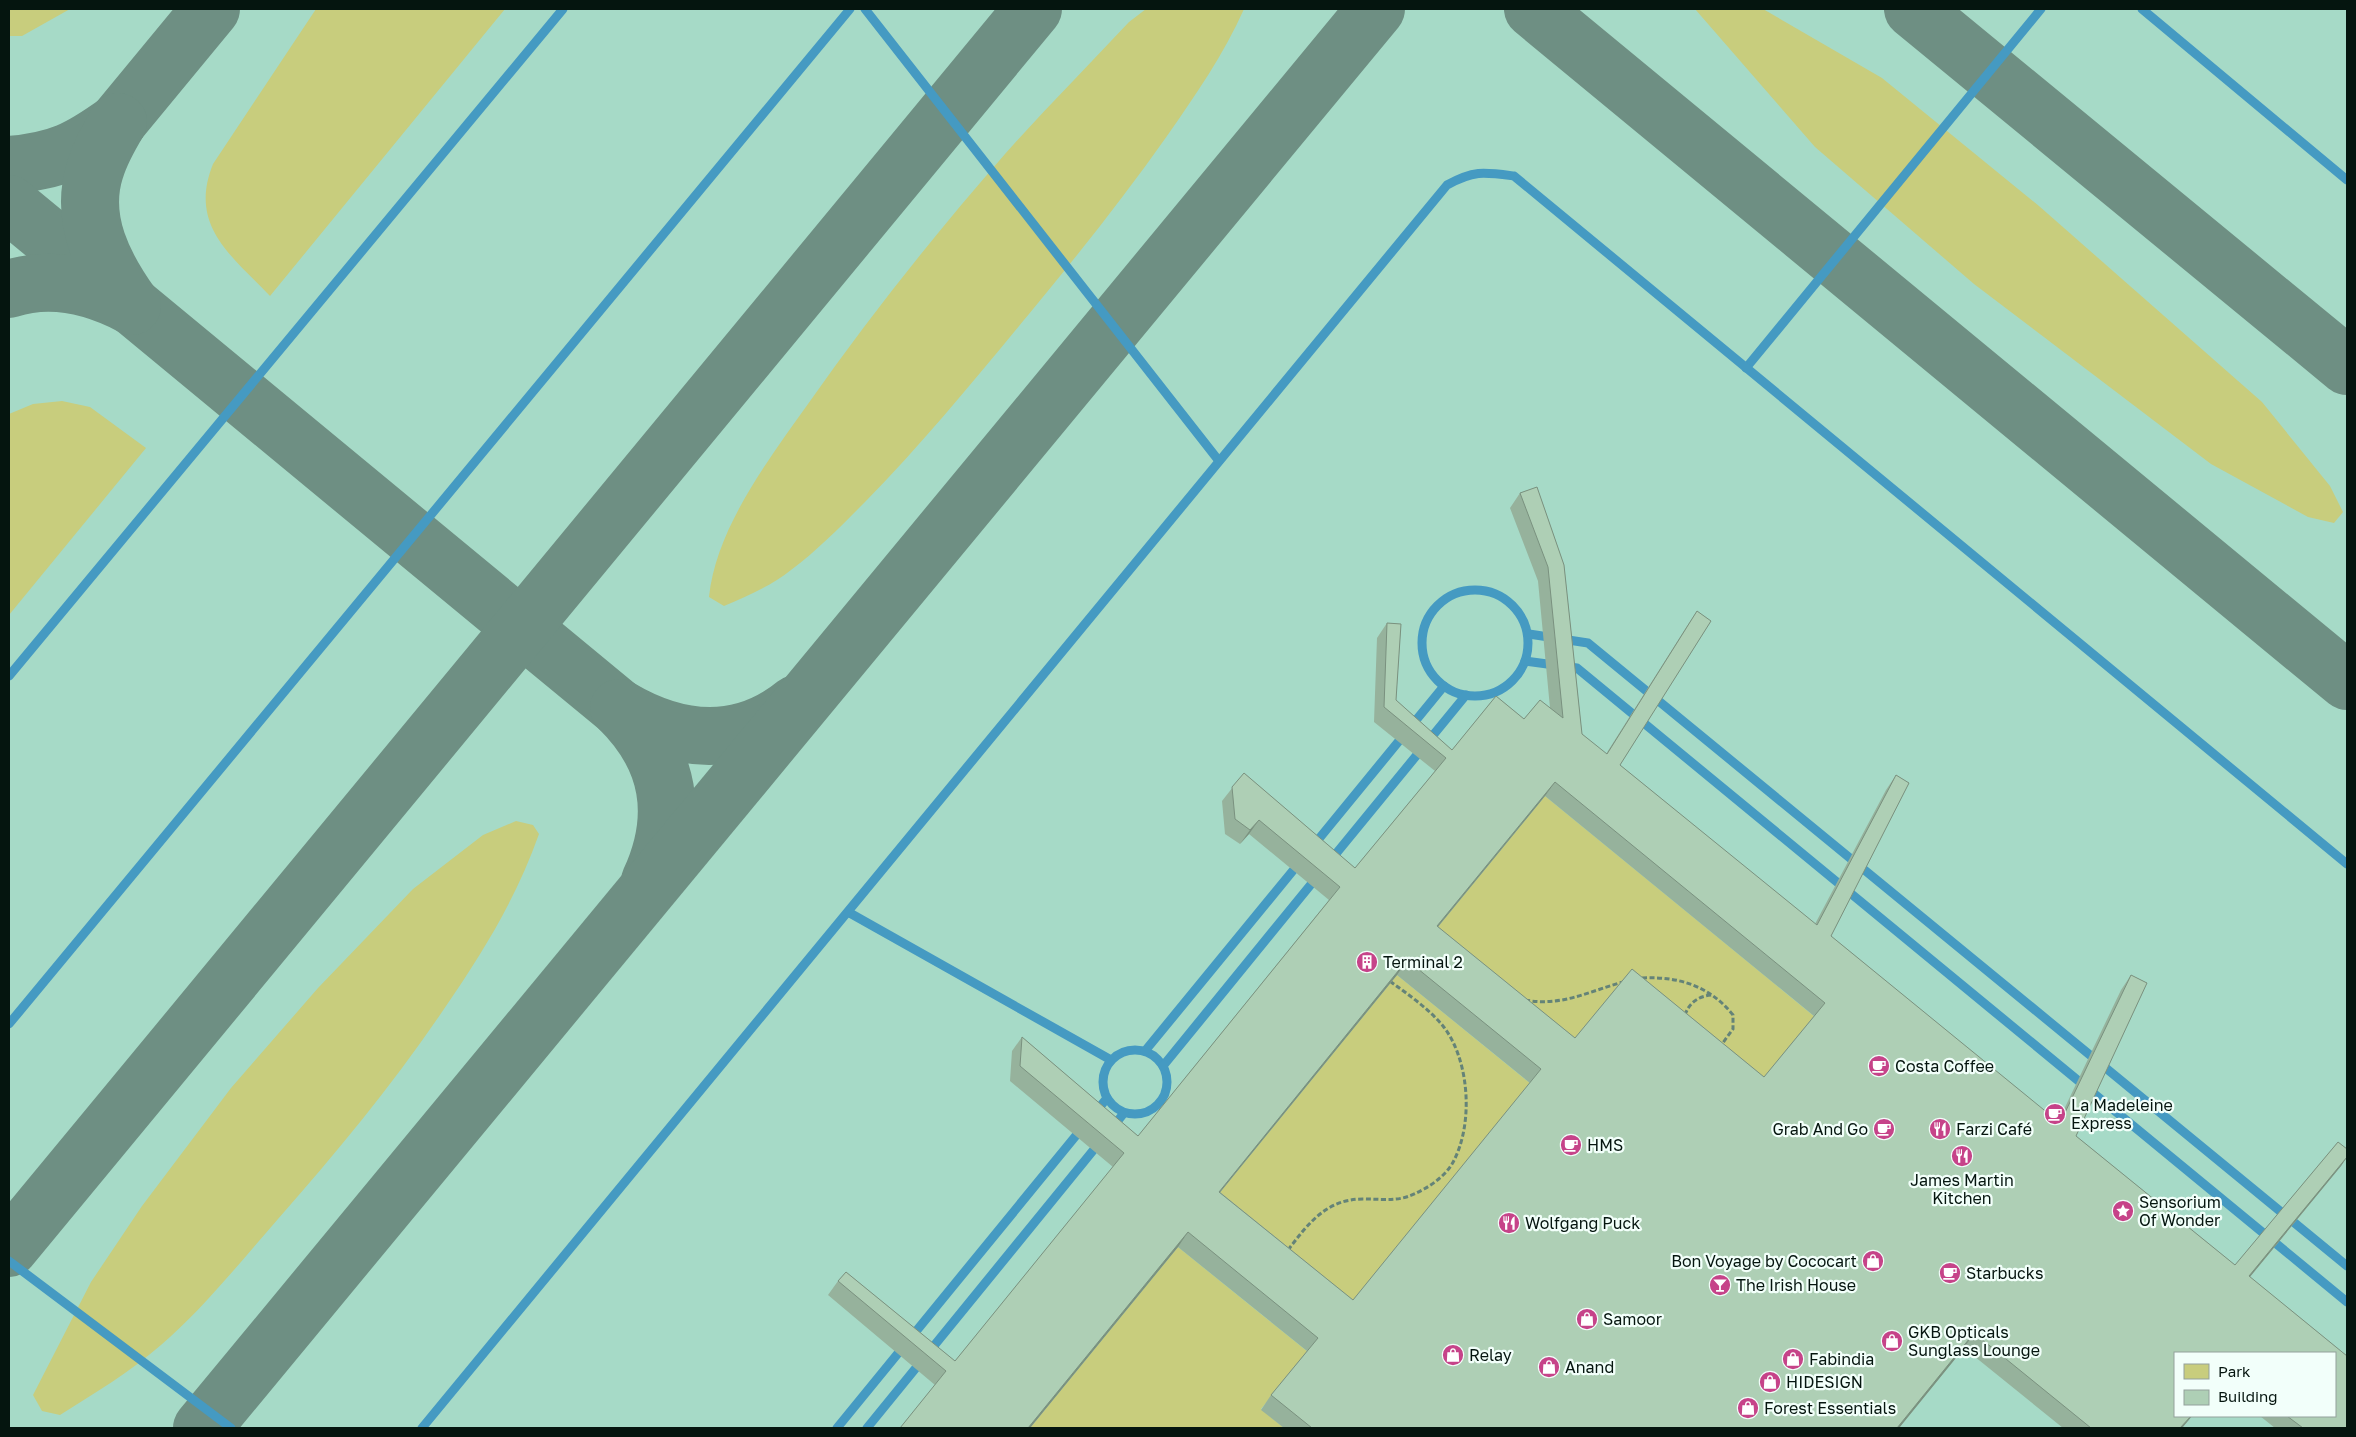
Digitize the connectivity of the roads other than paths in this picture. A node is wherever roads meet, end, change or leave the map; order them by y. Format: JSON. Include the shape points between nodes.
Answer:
{"nodes":[{"id":1,"x":563,"y":9,"type":"edge"},
{"id":2,"x":850,"y":9,"type":"edge"},
{"id":3,"x":865,"y":9,"type":"edge"},
{"id":4,"x":2041,"y":9,"type":"edge"},
{"id":5,"x":2142,"y":9,"type":"edge"},
{"id":6,"x":2347,"y":180,"type":"edge"},
{"id":7,"x":1746,"y":368,"type":"junction"},
{"id":8,"x":1219,"y":461,"type":"junction"},
{"id":9,"x":1529,"y":634,"type":"junction"},
{"id":10,"x":1525,"y":660,"type":"junction"},
{"id":11,"x":9,"y":676,"type":"edge"},
{"id":12,"x":1444,"y":686,"type":"junction"},
{"id":13,"x":1466,"y":695,"type":"junction"},
{"id":14,"x":2347,"y":864,"type":"edge"},
{"id":15,"x":1327,"y":865,"type":"edge"},
{"id":16,"x":1320,"y":873,"type":"edge"},
{"id":17,"x":848,"y":912,"type":"junction"},
{"id":18,"x":9,"y":1024,"type":"edge"},
{"id":19,"x":1145,"y":1051,"type":"junction"},
{"id":20,"x":1111,"y":1060,"type":"junction"},
{"id":21,"x":1163,"y":1066,"type":"junction"},
{"id":22,"x":1107,"y":1098,"type":"junction"},
{"id":23,"x":1124,"y":1113,"type":"junction"},
{"id":24,"x":9,"y":1261,"type":"edge"},
{"id":25,"x":2347,"y":1266,"type":"edge"},
{"id":26,"x":2347,"y":1302,"type":"edge"},
{"id":27,"x":231,"y":1428,"type":"edge"},
{"id":28,"x":422,"y":1428,"type":"edge"},
{"id":29,"x":837,"y":1428,"type":"edge"},
{"id":30,"x":867,"y":1428,"type":"edge"}],
"edges":[{"from":1,"to":11,"type":"lane"},
{"from":2,"to":18,"type":"lane"},
{"from":3,"to":8,"type":"lane"},
{"from":4,"to":7,"type":"lane"},
{"from":5,"to":6,"type":"lane"},
{"from":7,"to":8,"type":"lane","via":[[1514,176],[1489,172],[1467,174],[1447,185]]},
{"from":7,"to":14,"type":"lane"},
{"from":8,"to":17,"type":"lane"},
{"from":9,"to":10,"type":"lane"},
{"from":9,"to":12,"type":"lane","via":[[1519,612],[1495,593],[1465,590],[1443,600],[1427,620],[1422,646],[1430,672]]},
{"from":9,"to":25,"type":"lane","via":[[1588,643]]},
{"from":10,"to":13,"type":"lane","via":[[1519,672],[1500,690]]},
{"from":10,"to":26,"type":"lane","via":[[1577,668]]},
{"from":12,"to":13,"type":"lane"},
{"from":12,"to":19,"type":"lane"},
{"from":13,"to":15,"type":"lane"},
{"from":16,"to":21,"type":"lane"},
{"from":17,"to":20,"type":"lane"},
{"from":17,"to":28,"type":"lane"},
{"from":19,"to":20,"type":"lane","via":[[1126,1050]]},
{"from":19,"to":21,"type":"lane","via":[[1155,1056]]},
{"from":20,"to":22,"type":"lane","via":[[1102,1083]]},
{"from":21,"to":23,"type":"lane","via":[[1167,1084],[1159,1103],[1140,1114]]},
{"from":22,"to":23,"type":"lane"},
{"from":22,"to":29,"type":"lane"},
{"from":23,"to":30,"type":"lane"},
{"from":24,"to":27,"type":"lane"}]}
